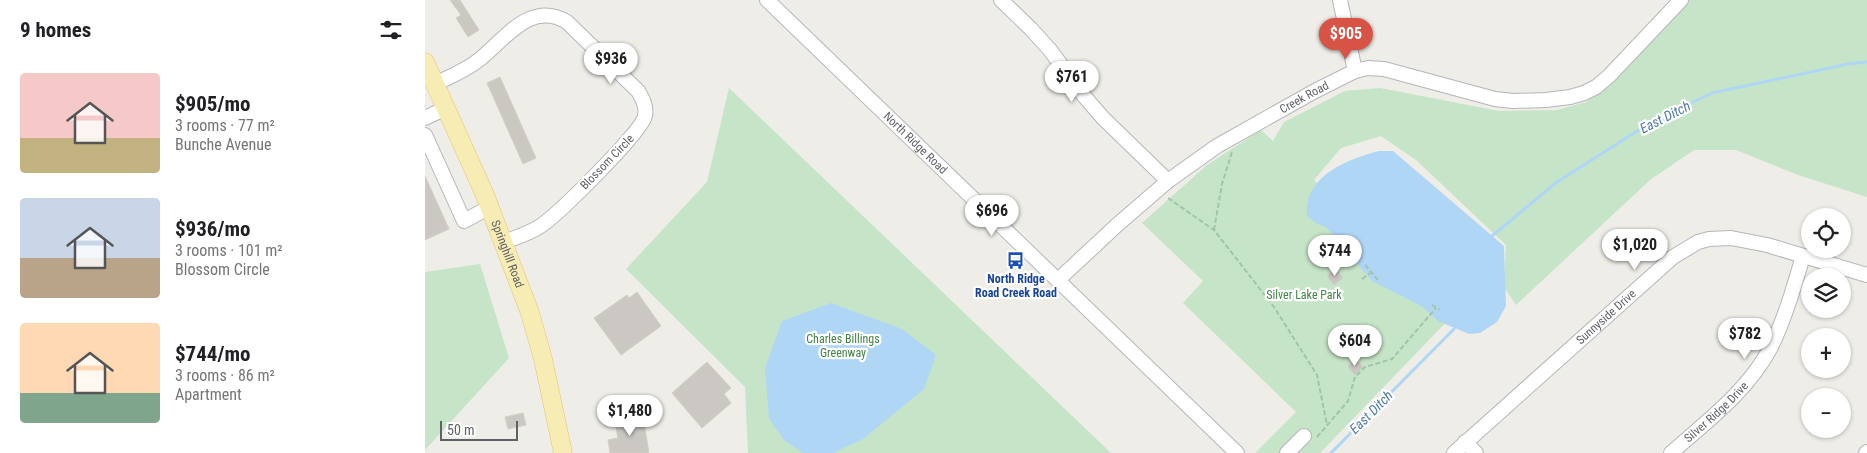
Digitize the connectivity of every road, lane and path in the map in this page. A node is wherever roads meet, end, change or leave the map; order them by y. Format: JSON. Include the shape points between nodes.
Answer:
{"nodes":[{"id":1,"x":767,"y":0,"type":"edge"},
{"id":2,"x":1001,"y":0,"type":"edge"},
{"id":3,"x":1340,"y":0,"type":"edge"},
{"id":4,"x":1681,"y":0,"type":"edge"},
{"id":5,"x":425,"y":62,"type":"edge"},
{"id":6,"x":1355,"y":71,"type":"junction"},
{"id":7,"x":435,"y":84,"type":"junction"},
{"id":8,"x":446,"y":108,"type":"junction"},
{"id":9,"x":425,"y":118,"type":"edge"},
{"id":10,"x":1238,"y":133,"type":"junction"},
{"id":11,"x":425,"y":135,"type":"edge"},
{"id":12,"x":1168,"y":181,"type":"junction"},
{"id":13,"x":1169,"y":199,"type":"dead end"},
{"id":14,"x":490,"y":207,"type":"junction"},
{"id":15,"x":1214,"y":230,"type":"junction"},
{"id":16,"x":504,"y":242,"type":"junction"},
{"id":17,"x":1801,"y":255,"type":"edge"},
{"id":18,"x":1802,"y":258,"type":"edge"},
{"id":19,"x":1810,"y":258,"type":"edge"},
{"id":20,"x":1365,"y":265,"type":"dead end"},
{"id":21,"x":1371,"y":272,"type":"junction"},
{"id":22,"x":1867,"y":275,"type":"edge"},
{"id":23,"x":1058,"y":280,"type":"junction"},
{"id":24,"x":1362,"y":280,"type":"dead end"},
{"id":25,"x":1378,"y":280,"type":"dead end"},
{"id":26,"x":1432,"y":305,"type":"dead end"},
{"id":27,"x":1436,"y":308,"type":"junction"},
{"id":28,"x":1440,"y":310,"type":"dead end"},
{"id":29,"x":1327,"y":425,"type":"junction"},
{"id":30,"x":1309,"y":438,"type":"joint"},
{"id":31,"x":1465,"y":442,"type":"junction"},
{"id":32,"x":563,"y":453,"type":"edge"},
{"id":33,"x":1237,"y":453,"type":"edge"},
{"id":34,"x":1287,"y":453,"type":"edge"},
{"id":35,"x":1454,"y":453,"type":"edge"},
{"id":36,"x":1476,"y":453,"type":"edge"},
{"id":37,"x":1671,"y":453,"type":"edge"}],
"edges":[{"from":1,"to":23,"type":"street","name":"North Ridge Road"},
{"from":2,"to":12,"type":"street","via":[[1044,43],[1103,118]]},
{"from":3,"to":6,"type":"street"},
{"from":4,"to":6,"type":"street","name":"Creek Road","via":[[1609,76],[1596,87],[1570,97],[1495,99],[1384,69]]},
{"from":5,"to":7,"type":"main road","name":"Springhill Road"},
{"from":6,"to":10,"type":"street","name":"Creek Road"},
{"from":7,"to":8,"type":"main road","name":"Springhill Road"},
{"from":7,"to":16,"type":"street","name":"Blossom Circle","via":[[479,60],[525,18],[550,13],[567,22],[643,99],[645,116],[630,139],[543,225]]},
{"from":8,"to":9,"type":"street"},
{"from":8,"to":14,"type":"main road","name":"Springhill Road"},
{"from":10,"to":12,"type":"street","name":"Creek Road"},
{"from":10,"to":15,"type":"path"},
{"from":11,"to":14,"type":"street","via":[[463,220]]},
{"from":12,"to":23,"type":"street","name":"Creek Road"},
{"from":13,"to":15,"type":"path"},
{"from":14,"to":16,"type":"main road","name":"Springhill Road"},
{"from":15,"to":29,"type":"path","via":[[1274,307],[1317,375]]},
{"from":16,"to":32,"type":"main road","name":"Springhill Road","via":[[536,331]]},
{"from":17,"to":31,"type":"street","name":"Sunnyside Drive","via":[[1731,238],[1709,239],[1683,249]]},
{"from":18,"to":37,"type":"street","name":"Silver Ridge Drive","via":[[1783,319],[1753,374],[1735,396]]},
{"from":19,"to":22,"type":"street","name":"Sunnyside Drive"},
{"from":20,"to":21,"type":"path"},
{"from":21,"to":24,"type":"path"},
{"from":21,"to":25,"type":"path"},
{"from":23,"to":33,"type":"street","name":"North Ridge Road"},
{"from":26,"to":27,"type":"path"},
{"from":27,"to":28,"type":"path"},
{"from":27,"to":29,"type":"path","via":[[1392,359],[1365,368],[1355,377],[1348,401]]},
{"from":29,"to":30,"type":"path"},
{"from":30,"to":34,"type":"street"},
{"from":31,"to":35,"type":"street","name":"Sunnyside Drive"},
{"from":31,"to":36,"type":"street"}]}
